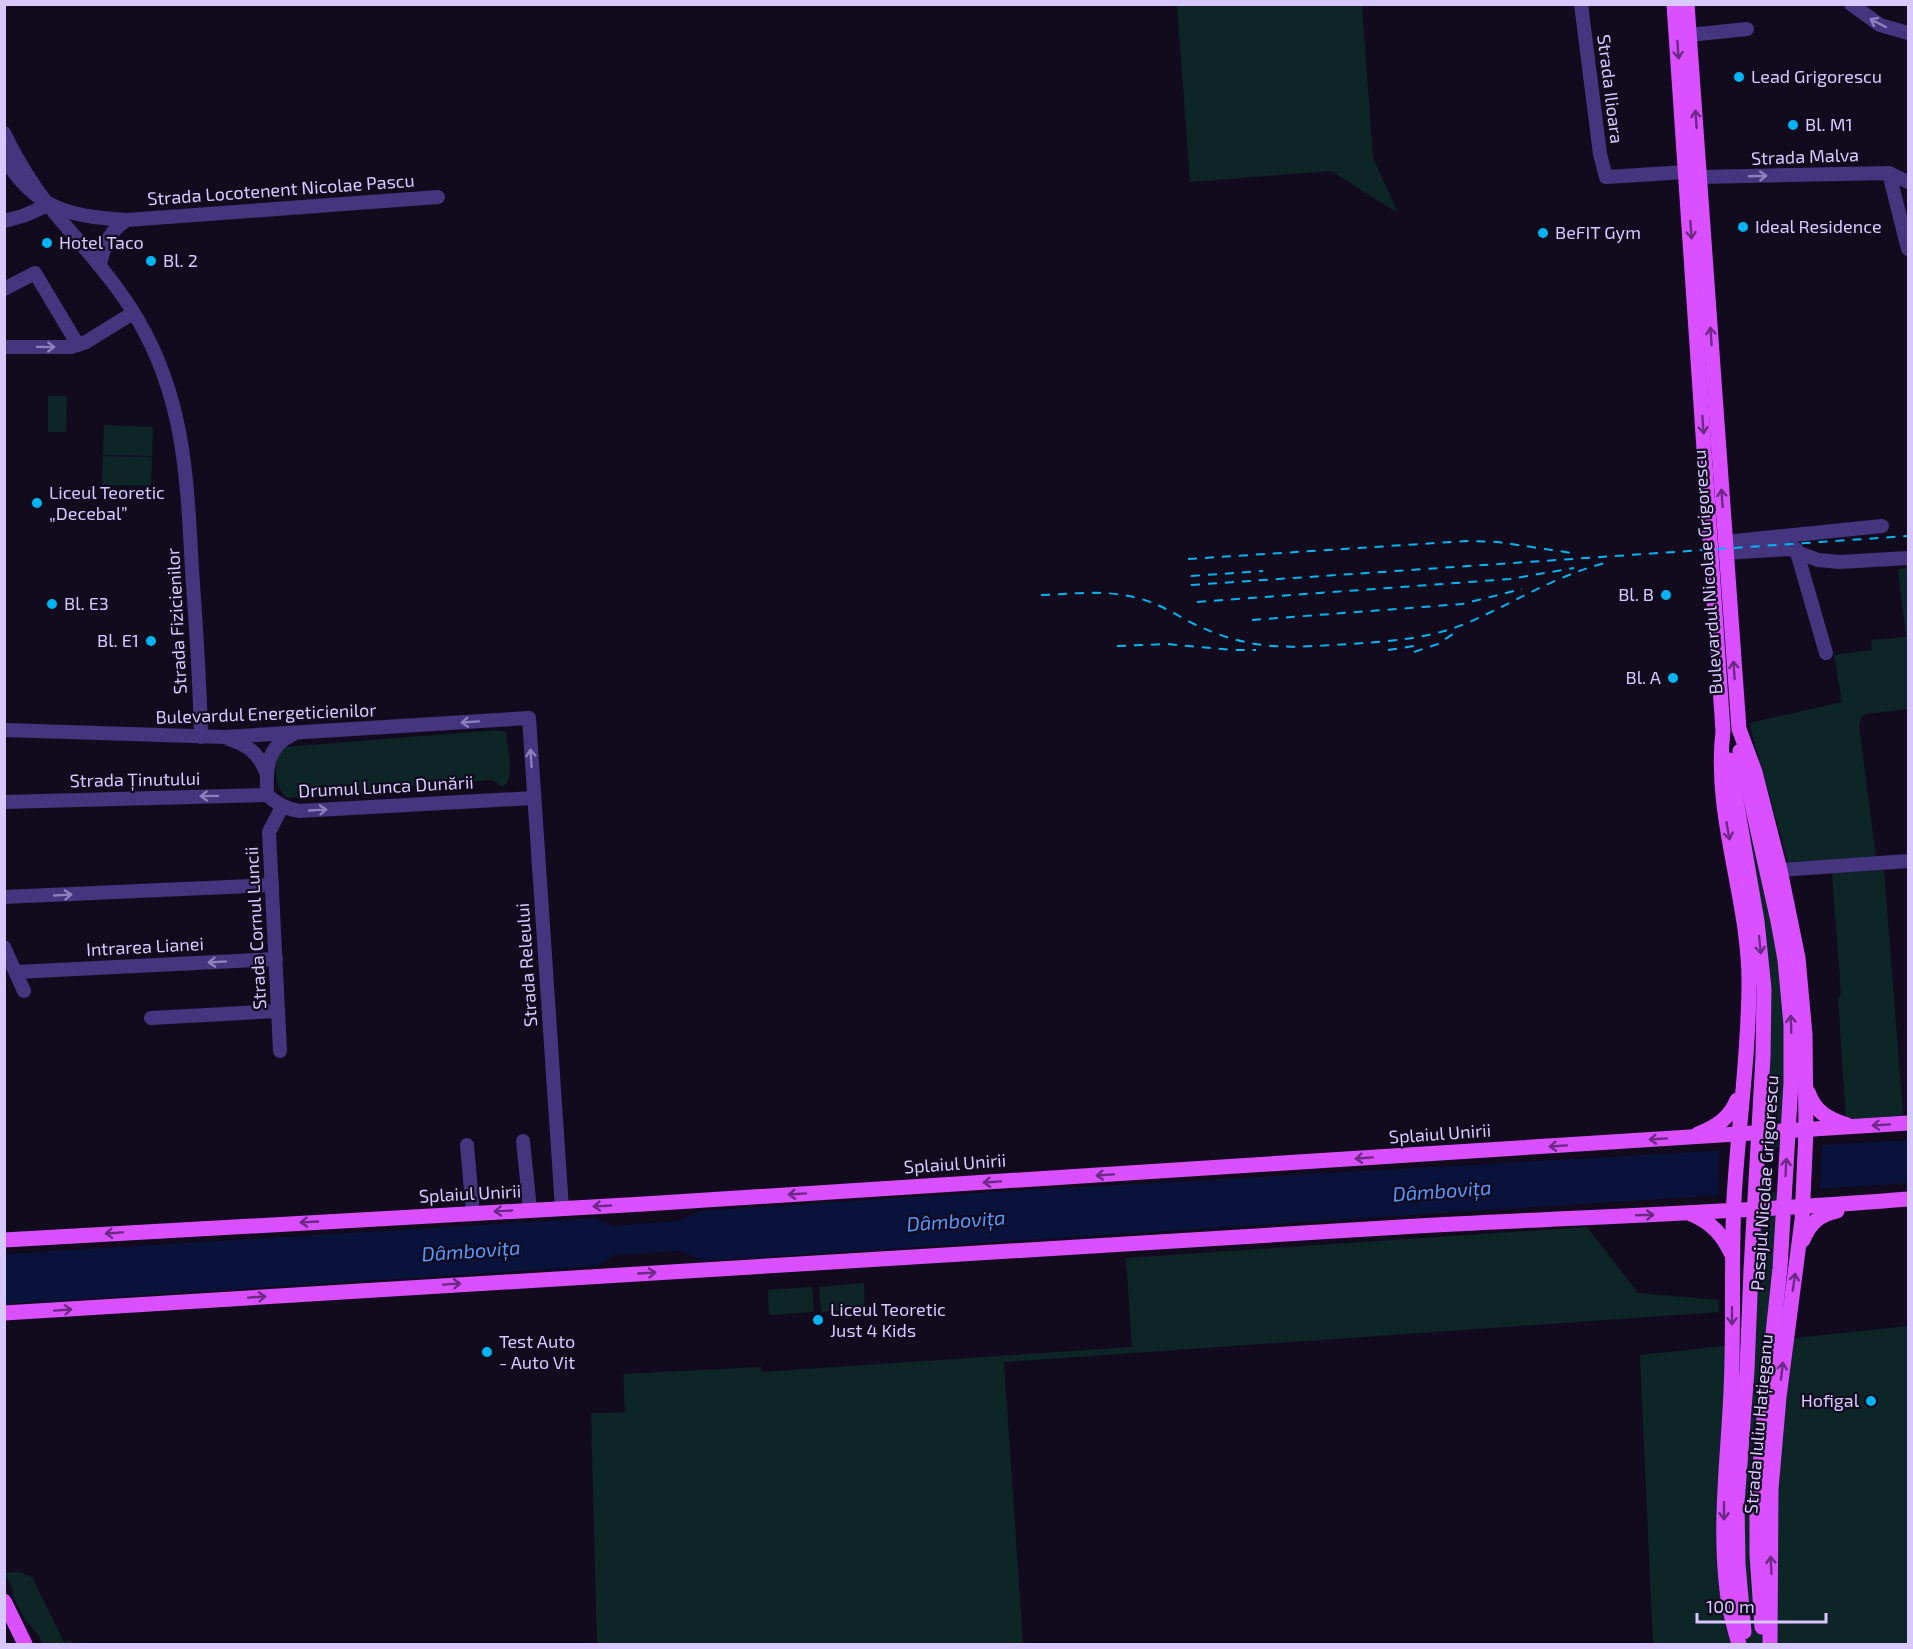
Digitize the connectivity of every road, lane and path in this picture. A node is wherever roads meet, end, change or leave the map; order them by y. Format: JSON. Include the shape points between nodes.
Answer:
{"nodes":[{"id":1,"x":1581,"y":4,"type":"edge"},
{"id":2,"x":1674,"y":4,"type":"edge"},
{"id":3,"x":1687,"y":4,"type":"edge"},
{"id":4,"x":1851,"y":4,"type":"edge"},
{"id":5,"x":1748,"y":29,"type":"dead end"},
{"id":6,"x":1908,"y":33,"type":"edge"},
{"id":7,"x":1689,"y":35,"type":"junction"},
{"id":8,"x":4,"y":132,"type":"edge"},
{"id":9,"x":4,"y":157,"type":"edge"},
{"id":10,"x":1889,"y":172,"type":"junction"},
{"id":11,"x":1693,"y":175,"type":"junction"},
{"id":12,"x":1606,"y":177,"type":"joint"},
{"id":13,"x":1908,"y":182,"type":"edge"},
{"id":14,"x":438,"y":197,"type":"dead end"},
{"id":15,"x":48,"y":205,"type":"junction"},
{"id":16,"x":127,"y":220,"type":"junction"},
{"id":17,"x":4,"y":221,"type":"edge"},
{"id":18,"x":1908,"y":249,"type":"edge"},
{"id":19,"x":100,"y":265,"type":"junction"},
{"id":20,"x":4,"y":289,"type":"edge"},
{"id":21,"x":133,"y":313,"type":"junction"},
{"id":22,"x":82,"y":344,"type":"junction"},
{"id":23,"x":4,"y":347,"type":"edge"},
{"id":24,"x":1882,"y":526,"type":"dead end"},
{"id":25,"x":1789,"y":536,"type":"junction"},
{"id":26,"x":1725,"y":548,"type":"junction"},
{"id":27,"x":1798,"y":552,"type":"junction"},
{"id":28,"x":1908,"y":558,"type":"edge"},
{"id":29,"x":1826,"y":653,"type":"dead end"},
{"id":30,"x":528,"y":718,"type":"joint"},
{"id":31,"x":1739,"y":729,"type":"junction"},
{"id":32,"x":4,"y":730,"type":"edge"},
{"id":33,"x":1723,"y":731,"type":"junction"},
{"id":34,"x":295,"y":734,"type":"junction"},
{"id":35,"x":201,"y":737,"type":"junction"},
{"id":36,"x":224,"y":737,"type":"junction"},
{"id":37,"x":266,"y":771,"type":"junction"},
{"id":38,"x":267,"y":795,"type":"junction"},
{"id":39,"x":534,"y":798,"type":"junction"},
{"id":40,"x":4,"y":801,"type":"edge"},
{"id":41,"x":282,"y":807,"type":"junction"},
{"id":42,"x":1908,"y":861,"type":"edge"},
{"id":43,"x":1780,"y":870,"type":"junction"},
{"id":44,"x":272,"y":885,"type":"junction"},
{"id":45,"x":4,"y":897,"type":"edge"},
{"id":46,"x":4,"y":947,"type":"edge"},
{"id":47,"x":276,"y":959,"type":"junction"},
{"id":48,"x":16,"y":972,"type":"junction"},
{"id":49,"x":24,"y":991,"type":"dead end"},
{"id":50,"x":278,"y":1011,"type":"junction"},
{"id":51,"x":151,"y":1018,"type":"dead end"},
{"id":52,"x":280,"y":1051,"type":"dead end"},
{"id":53,"x":1743,"y":1083,"type":"junction"},
{"id":54,"x":1806,"y":1088,"type":"junction"},
{"id":55,"x":1908,"y":1123,"type":"edge"},
{"id":56,"x":1853,"y":1126,"type":"junction"},
{"id":57,"x":1806,"y":1130,"type":"junction"},
{"id":58,"x":1738,"y":1134,"type":"junction"},
{"id":59,"x":1691,"y":1137,"type":"junction"},
{"id":60,"x":523,"y":1141,"type":"dead end"},
{"id":61,"x":468,"y":1145,"type":"dead end"},
{"id":62,"x":1908,"y":1200,"type":"edge"},
{"id":63,"x":1869,"y":1203,"type":"junction"},
{"id":64,"x":1803,"y":1207,"type":"junction"},
{"id":65,"x":562,"y":1208,"type":"junction"},
{"id":66,"x":530,"y":1210,"type":"junction"},
{"id":67,"x":1733,"y":1211,"type":"junction"},
{"id":68,"x":473,"y":1213,"type":"junction"},
{"id":69,"x":1687,"y":1213,"type":"junction"},
{"id":70,"x":4,"y":1240,"type":"edge"},
{"id":71,"x":1798,"y":1253,"type":"junction"},
{"id":72,"x":1733,"y":1258,"type":"junction"},
{"id":73,"x":4,"y":1313,"type":"edge"},
{"id":74,"x":4,"y":1601,"type":"edge"},
{"id":75,"x":26,"y":1644,"type":"edge"},
{"id":76,"x":1739,"y":1644,"type":"edge"},
{"id":77,"x":1745,"y":1644,"type":"edge"},
{"id":78,"x":1764,"y":1644,"type":"edge"},
{"id":79,"x":1770,"y":1644,"type":"edge"}],
"edges":[{"from":1,"to":12,"type":"street","name":"Strada Ilioara"},
{"from":2,"to":11,"type":"main road","name":"Bulevardul Nicolae Grigorescu","one_way":true},
{"from":3,"to":7,"type":"main road","name":"Bulevardul Nicolae Grigorescu"},
{"from":6,"to":4,"type":"street","one_way":true,"via":[[1880,25]]},
{"from":5,"to":7,"type":"street"},
{"from":11,"to":7,"type":"main road","name":"Bulevardul Nicolae Grigorescu","one_way":true},
{"from":8,"to":15,"type":"street","name":"Strada Fizicienilor"},
{"from":9,"to":15,"type":"street","name":"Strada Fizicienilor","via":[[26,187]]},
{"from":11,"to":10,"type":"street","name":"Strada Malva","one_way":true},
{"from":10,"to":13,"type":"street","name":"Strada Malva"},
{"from":10,"to":18,"type":"street"},
{"from":11,"to":12,"type":"street","name":"Strada Malva"},
{"from":26,"to":11,"type":"main road","name":"Bulevardul Nicolae Grigorescu","one_way":true},
{"from":11,"to":33,"type":"main road","name":"Bulevardul Nicolae Grigorescu","one_way":true},
{"from":14,"to":16,"type":"street","name":"Strada Locotenent Nicolae Pascu"},
{"from":15,"to":16,"type":"street","name":"Strada Locotenent Nicolae Pascu","via":[[84,216]]},
{"from":15,"to":17,"type":"street"},
{"from":15,"to":19,"type":"street","name":"Strada Fizicienilor"},
{"from":16,"to":19,"type":"street","name":"Strada Locotenent Nicolae Pascu","via":[[105,242]]},
{"from":19,"to":21,"type":"street","name":"Strada Fizicienilor"},
{"from":20,"to":22,"type":"street","via":[[35,273]]},
{"from":21,"to":22,"type":"street"},
{"from":21,"to":35,"type":"street","name":"Strada Fizicienilor","via":[[169,379],[182,421]]},
{"from":23,"to":22,"type":"street","one_way":true,"via":[[65,348]]},
{"from":24,"to":25,"type":"street"},
{"from":25,"to":26,"type":"street"},
{"from":25,"to":27,"type":"street"},
{"from":26,"to":27,"type":"street"},
{"from":31,"to":26,"type":"main road","name":"Bulevardul Nicolae Grigorescu","one_way":true},
{"from":27,"to":28,"type":"street","via":[[1818,560],[1840,562]]},
{"from":27,"to":29,"type":"street"},
{"from":30,"to":34,"type":"street","name":"Bulevardul Energeticienilor","one_way":true},
{"from":39,"to":30,"type":"street","name":"Strada Releului","one_way":true},
{"from":31,"to":43,"type":"main road","name":"Bulevardul Nicolae Grigorescu","via":[[1755,772]]},
{"from":78,"to":31,"type":"main road","name":"Pasajul Nicolae Grigorescu","one_way":true,"via":[[1757,1510],[1780,1268],[1791,1025],[1785,960],[1742,766]]},
{"from":32,"to":35,"type":"street","name":"Bulevardul Energeticienilor"},
{"from":33,"to":53,"type":"main road","name":"Bulevardul Nicolae Grigorescu","one_way":true,"via":[[1721,781],[1748,963]]},
{"from":33,"to":77,"type":"main road","name":"Pasajul Nicolae Grigorescu","one_way":true,"via":[[1752,887],[1764,1004],[1737,1503],[1738,1577]]},
{"from":34,"to":36,"type":"street","name":"Bulevardul Energeticienilor"},
{"from":34,"to":37,"type":"street","via":[[278,744]]},
{"from":35,"to":36,"type":"street","name":"Bulevardul Energeticienilor"},
{"from":36,"to":37,"type":"street","via":[[249,747]]},
{"from":37,"to":38,"type":"street"},
{"from":38,"to":40,"type":"street","name":"Strada Ținutului","one_way":true},
{"from":38,"to":41,"type":"street","name":"Drumul Lunca Dunării"},
{"from":41,"to":39,"type":"street","name":"Drumul Lunca Dunării","one_way":true,"via":[[299,811]]},
{"from":39,"to":65,"type":"street","name":"Strada Releului"},
{"from":41,"to":44,"type":"street","name":"Strada Cornul Luncii","via":[[269,832]]},
{"from":42,"to":43,"type":"street"},
{"from":43,"to":54,"type":"main road","name":"Bulevardul Nicolae Grigorescu","via":[[1801,988]]},
{"from":45,"to":44,"type":"street","one_way":true},
{"from":44,"to":47,"type":"street","name":"Strada Cornul Luncii"},
{"from":46,"to":48,"type":"street"},
{"from":47,"to":48,"type":"street","name":"Intrarea Lianei","one_way":true},
{"from":47,"to":50,"type":"street","name":"Strada Cornul Luncii"},
{"from":48,"to":49,"type":"street"},
{"from":50,"to":51,"type":"street"},
{"from":50,"to":52,"type":"street","name":"Strada Cornul Luncii"},
{"from":53,"to":58,"type":"main road","name":"Bulevardul Nicolae Grigorescu"},
{"from":53,"to":59,"type":"main road","via":[[1729,1116]]},
{"from":54,"to":56,"type":"main road","via":[[1819,1112]]},
{"from":54,"to":57,"type":"main road","name":"Bulevardul Nicolae Grigorescu"},
{"from":55,"to":56,"type":"main road","name":"Splaiul Unirii","one_way":true},
{"from":56,"to":57,"type":"main road","name":"Splaiul Unirii"},
{"from":57,"to":58,"type":"main road","name":"Splaiul Unirii"},
{"from":57,"to":64,"type":"main road","name":"Bulevardul Nicolae Grigorescu"},
{"from":58,"to":59,"type":"main road","name":"Splaiul Unirii"},
{"from":58,"to":67,"type":"main road","name":"Bulevardul Nicolae Grigorescu"},
{"from":59,"to":65,"type":"main road","name":"Splaiul Unirii","one_way":true},
{"from":60,"to":66,"type":"street"},
{"from":61,"to":68,"type":"street"},
{"from":62,"to":63,"type":"main road"},
{"from":63,"to":64,"type":"main road"},
{"from":63,"to":71,"type":"main road","via":[[1817,1219]]},
{"from":64,"to":67,"type":"main road"},
{"from":64,"to":71,"type":"main road","name":"Strada Iuliu Hațieganu"},
{"from":65,"to":66,"type":"main road","name":"Splaiul Unirii"},
{"from":66,"to":68,"type":"main road","name":"Splaiul Unirii","one_way":true},
{"from":67,"to":69,"type":"main road"},
{"from":67,"to":72,"type":"main road","name":"Strada Iuliu Hațieganu"},
{"from":68,"to":70,"type":"main road","name":"Splaiul Unirii","one_way":true},
{"from":69,"to":72,"type":"main road","via":[[1716,1229]]},
{"from":73,"to":69,"type":"main road","one_way":true},
{"from":79,"to":71,"type":"main road","name":"Strada Iuliu Hațieganu","one_way":true,"via":[[1771,1482]]},
{"from":72,"to":76,"type":"main road","name":"Strada Iuliu Hațieganu","one_way":true,"via":[[1724,1544],[1728,1599]]},
{"from":74,"to":75,"type":"main road"}]}
